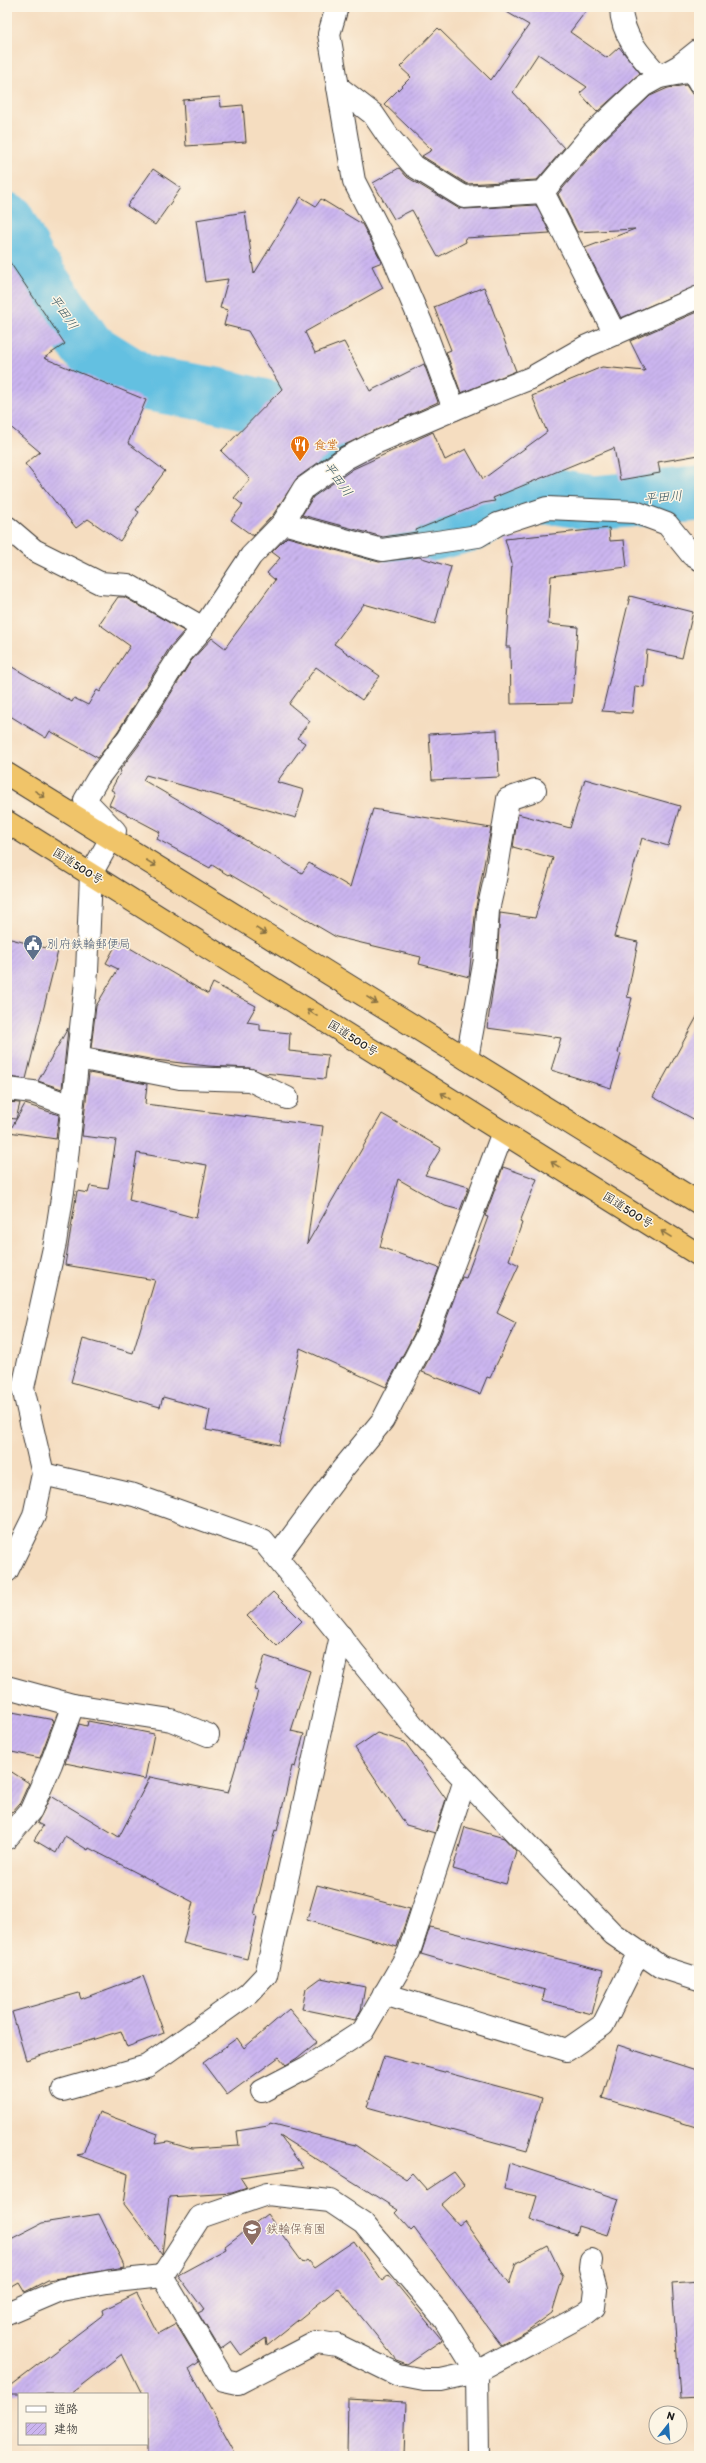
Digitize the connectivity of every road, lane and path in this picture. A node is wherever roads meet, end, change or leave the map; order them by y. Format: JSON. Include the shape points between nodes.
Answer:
{"nodes":[{"id":1,"x":337,"y":7,"type":"edge"},
{"id":2,"x":621,"y":7,"type":"edge"},
{"id":3,"x":699,"y":50,"type":"edge"},
{"id":4,"x":660,"y":77,"type":"junction"},
{"id":5,"x":699,"y":84,"type":"edge"},
{"id":6,"x":338,"y":87,"type":"junction"},
{"id":7,"x":543,"y":192,"type":"junction"},
{"id":8,"x":699,"y":297,"type":"edge"},
{"id":9,"x":615,"y":334,"type":"junction"},
{"id":10,"x":454,"y":409,"type":"junction"},
{"id":11,"x":283,"y":523,"type":"junction"},
{"id":12,"x":7,"y":527,"type":"edge"},
{"id":13,"x":699,"y":558,"type":"edge"},
{"id":14,"x":202,"y":628,"type":"junction"},
{"id":15,"x":7,"y":774,"type":"edge"},
{"id":16,"x":535,"y":790,"type":"dead end"},
{"id":17,"x":7,"y":822,"type":"edge"},
{"id":18,"x":112,"y":839,"type":"junction"},
{"id":19,"x":91,"y":874,"type":"junction"},
{"id":20,"x":78,"y":1058,"type":"junction"},
{"id":21,"x":467,"y":1059,"type":"junction"},
{"id":22,"x":7,"y":1089,"type":"edge"},
{"id":23,"x":287,"y":1098,"type":"dead end"},
{"id":24,"x":72,"y":1106,"type":"junction"},
{"id":25,"x":503,"y":1132,"type":"junction"},
{"id":26,"x":699,"y":1203,"type":"edge"},
{"id":27,"x":699,"y":1255,"type":"edge"},
{"id":28,"x":43,"y":1474,"type":"junction"},
{"id":29,"x":15,"y":1533,"type":"edge"},
{"id":30,"x":277,"y":1558,"type":"junction"},
{"id":31,"x":7,"y":1571,"type":"edge"},
{"id":32,"x":341,"y":1636,"type":"junction"},
{"id":33,"x":7,"y":1687,"type":"edge"},
{"id":34,"x":73,"y":1705,"type":"junction"},
{"id":35,"x":208,"y":1735,"type":"dead end"},
{"id":36,"x":465,"y":1780,"type":"junction"},
{"id":37,"x":7,"y":1838,"type":"edge"},
{"id":38,"x":639,"y":1952,"type":"junction"},
{"id":39,"x":699,"y":1979,"type":"edge"},
{"id":40,"x":384,"y":1994,"type":"junction"},
{"id":41,"x":63,"y":2090,"type":"dead end"},
{"id":42,"x":262,"y":2091,"type":"dead end"},
{"id":43,"x":591,"y":2260,"type":"dead end"},
{"id":44,"x":162,"y":2276,"type":"junction"},
{"id":45,"x":7,"y":2313,"type":"edge"},
{"id":46,"x":477,"y":2372,"type":"junction"},
{"id":47,"x":478,"y":2456,"type":"edge"}],
"edges":[{"from":1,"to":6,"type":"street","via":[[328,34]]},
{"from":2,"to":4,"type":"street","via":[[621,22],[638,53]]},
{"from":3,"to":4,"type":"street","via":[[680,66]]},
{"from":4,"to":5,"type":"street","via":[[692,71]]},
{"from":4,"to":7,"type":"street","via":[[643,86],[592,134]]},
{"from":6,"to":7,"type":"street","via":[[373,114],[414,166],[464,197]]},
{"from":6,"to":10,"type":"street","via":[[354,181],[393,257]]},
{"from":7,"to":9,"type":"street"},
{"from":8,"to":9,"type":"street"},
{"from":9,"to":10,"type":"street","via":[[587,346],[531,378]]},
{"from":10,"to":11,"type":"street","via":[[346,458],[304,488]]},
{"from":11,"to":13,"type":"street","via":[[382,550],[478,536],[498,524],[547,508],[635,512],[667,524],[692,554]]},
{"from":11,"to":14,"type":"street","via":[[251,556]]},
{"from":12,"to":14,"type":"street","via":[[34,550],[100,583],[128,585]]},
{"from":14,"to":18,"type":"street","via":[[181,654],[85,800],[115,831]]},
{"from":15,"to":18,"type":"highway","one_way":true},
{"from":16,"to":21,"type":"street","via":[[508,799],[488,910],[485,959]]},
{"from":17,"to":19,"type":"highway","name":"国道500号"},
{"from":18,"to":19,"type":"street"},
{"from":18,"to":21,"type":"highway","one_way":true},
{"from":19,"to":20,"type":"street","via":[[87,972]]},
{"from":25,"to":19,"type":"highway","name":"国道500号","one_way":true},
{"from":20,"to":23,"type":"street","via":[[180,1078],[250,1080]]},
{"from":20,"to":24,"type":"street"},
{"from":21,"to":26,"type":"highway"},
{"from":22,"to":24,"type":"street","via":[[33,1092]]},
{"from":24,"to":28,"type":"street","via":[[56,1243],[23,1388]]},
{"from":27,"to":25,"type":"highway","name":"国道500号","one_way":true},
{"from":25,"to":30,"type":"street","via":[[427,1335],[383,1420],[341,1471]]},
{"from":28,"to":29,"type":"street","via":[[34,1516]]},
{"from":28,"to":30,"type":"street","via":[[134,1495],[256,1538],[263,1541]]},
{"from":29,"to":31,"type":"street"},
{"from":30,"to":32,"type":"street"},
{"from":32,"to":36,"type":"street","via":[[416,1729]]},
{"from":32,"to":41,"type":"street","via":[[266,1975],[248,1994],[147,2066]]},
{"from":33,"to":34,"type":"street"},
{"from":34,"to":35,"type":"street","via":[[171,1720]]},
{"from":34,"to":37,"type":"street","via":[[51,1764],[30,1810]]},
{"from":36,"to":38,"type":"street","via":[[613,1934]]},
{"from":36,"to":40,"type":"street","via":[[409,1952]]},
{"from":38,"to":39,"type":"street","via":[[661,1967]]},
{"from":38,"to":40,"type":"street","via":[[603,2025],[567,2050]]},
{"from":40,"to":42,"type":"street","via":[[363,2031],[306,2068]]},
{"from":43,"to":46,"type":"street","via":[[590,2268],[596,2290],[594,2307]]},
{"from":44,"to":45,"type":"street","via":[[61,2290]]},
{"from":44,"to":46,"type":"street","via":[[224,2380],[238,2383],[317,2342],[337,2345],[398,2375],[424,2380],[441,2380]]},
{"from":44,"to":46,"type":"street","via":[[200,2217],[267,2194],[330,2201],[368,2229],[444,2318]]},
{"from":46,"to":47,"type":"street"}]}
